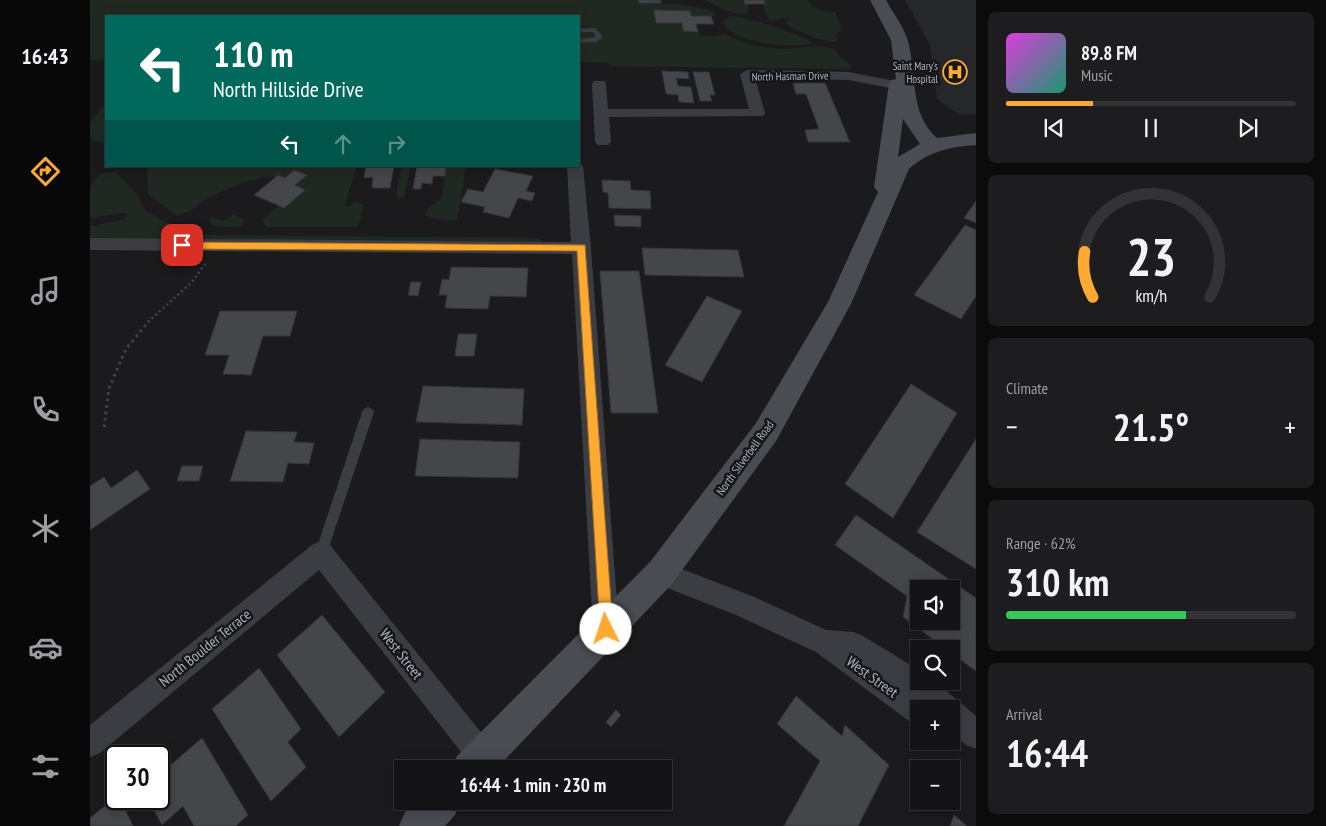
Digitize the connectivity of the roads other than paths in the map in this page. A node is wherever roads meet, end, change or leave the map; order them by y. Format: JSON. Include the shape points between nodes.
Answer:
{"nodes":[{"id":1,"x":878,"y":0,"type":"edge"},
{"id":2,"x":580,"y":33,"type":"edge"},
{"id":3,"x":580,"y":41,"type":"edge"},
{"id":4,"x":599,"y":84,"type":"dead end"},
{"id":5,"x":902,"y":86,"type":"junction"},
{"id":6,"x":602,"y":113,"type":"junction"},
{"id":7,"x":976,"y":139,"type":"edge"},
{"id":8,"x":603,"y":142,"type":"dead end"},
{"id":9,"x":934,"y":146,"type":"junction"},
{"id":10,"x":575,"y":167,"type":"edge"},
{"id":11,"x":884,"y":203,"type":"junction"},
{"id":12,"x":90,"y":244,"type":"edge"},
{"id":13,"x":582,"y":248,"type":"junction"},
{"id":14,"x":368,"y":412,"type":"dead end"},
{"id":15,"x":321,"y":553,"type":"junction"},
{"id":16,"x":661,"y":573,"type":"junction"},
{"id":17,"x":606,"y":629,"type":"junction"},
{"id":18,"x":825,"y":643,"type":"junction"},
{"id":19,"x":936,"y":700,"type":"edge"},
{"id":20,"x":910,"y":704,"type":"edge"},
{"id":21,"x":960,"y":721,"type":"edge"},
{"id":22,"x":976,"y":734,"type":"edge"},
{"id":23,"x":960,"y":738,"type":"edge"},
{"id":24,"x":90,"y":742,"type":"edge"},
{"id":25,"x":976,"y":745,"type":"edge"},
{"id":26,"x":475,"y":760,"type":"edge"},
{"id":27,"x":478,"y":760,"type":"edge"},
{"id":28,"x":433,"y":810,"type":"edge"},
{"id":29,"x":419,"y":826,"type":"edge"}],
"edges":[{"from":1,"to":5,"type":"main road","via":[[899,40]]},
{"from":2,"to":3,"type":"lane","via":[[595,30],[600,38]]},
{"from":4,"to":6,"type":"street"},
{"from":5,"to":6,"type":"street","name":"North Hasman Drive","via":[[848,76],[747,74],[758,113]]},
{"from":5,"to":9,"type":"main road","via":[[910,115]]},
{"from":5,"to":11,"type":"main road","via":[[888,147]]},
{"from":6,"to":8,"type":"street"},
{"from":7,"to":9,"type":"main road","name":"North Silverbell Road","via":[[950,140]]},
{"from":9,"to":11,"type":"main road","name":"North Silverbell Road","via":[[913,153],[900,166]]},
{"from":10,"to":13,"type":"street"},
{"from":11,"to":16,"type":"main road","name":"North Silverbell Road","via":[[839,304],[766,432]]},
{"from":12,"to":13,"type":"street"},
{"from":13,"to":17,"type":"street"},
{"from":14,"to":15,"type":"lane"},
{"from":15,"to":24,"type":"street","name":"North Boulder Terrace"},
{"from":15,"to":26,"type":"street","name":"West Street"},
{"from":16,"to":17,"type":"main road","name":"North Silverbell Road"},
{"from":16,"to":18,"type":"street","name":"West Street","via":[[743,605]]},
{"from":17,"to":27,"type":"main road","name":"North Silverbell Road"},
{"from":18,"to":19,"type":"street","name":"West Street","via":[[854,645]]},
{"from":18,"to":20,"type":"street","name":"West Street"},
{"from":21,"to":22,"type":"street"},
{"from":23,"to":25,"type":"street"},
{"from":28,"to":29,"type":"main road"}]}
